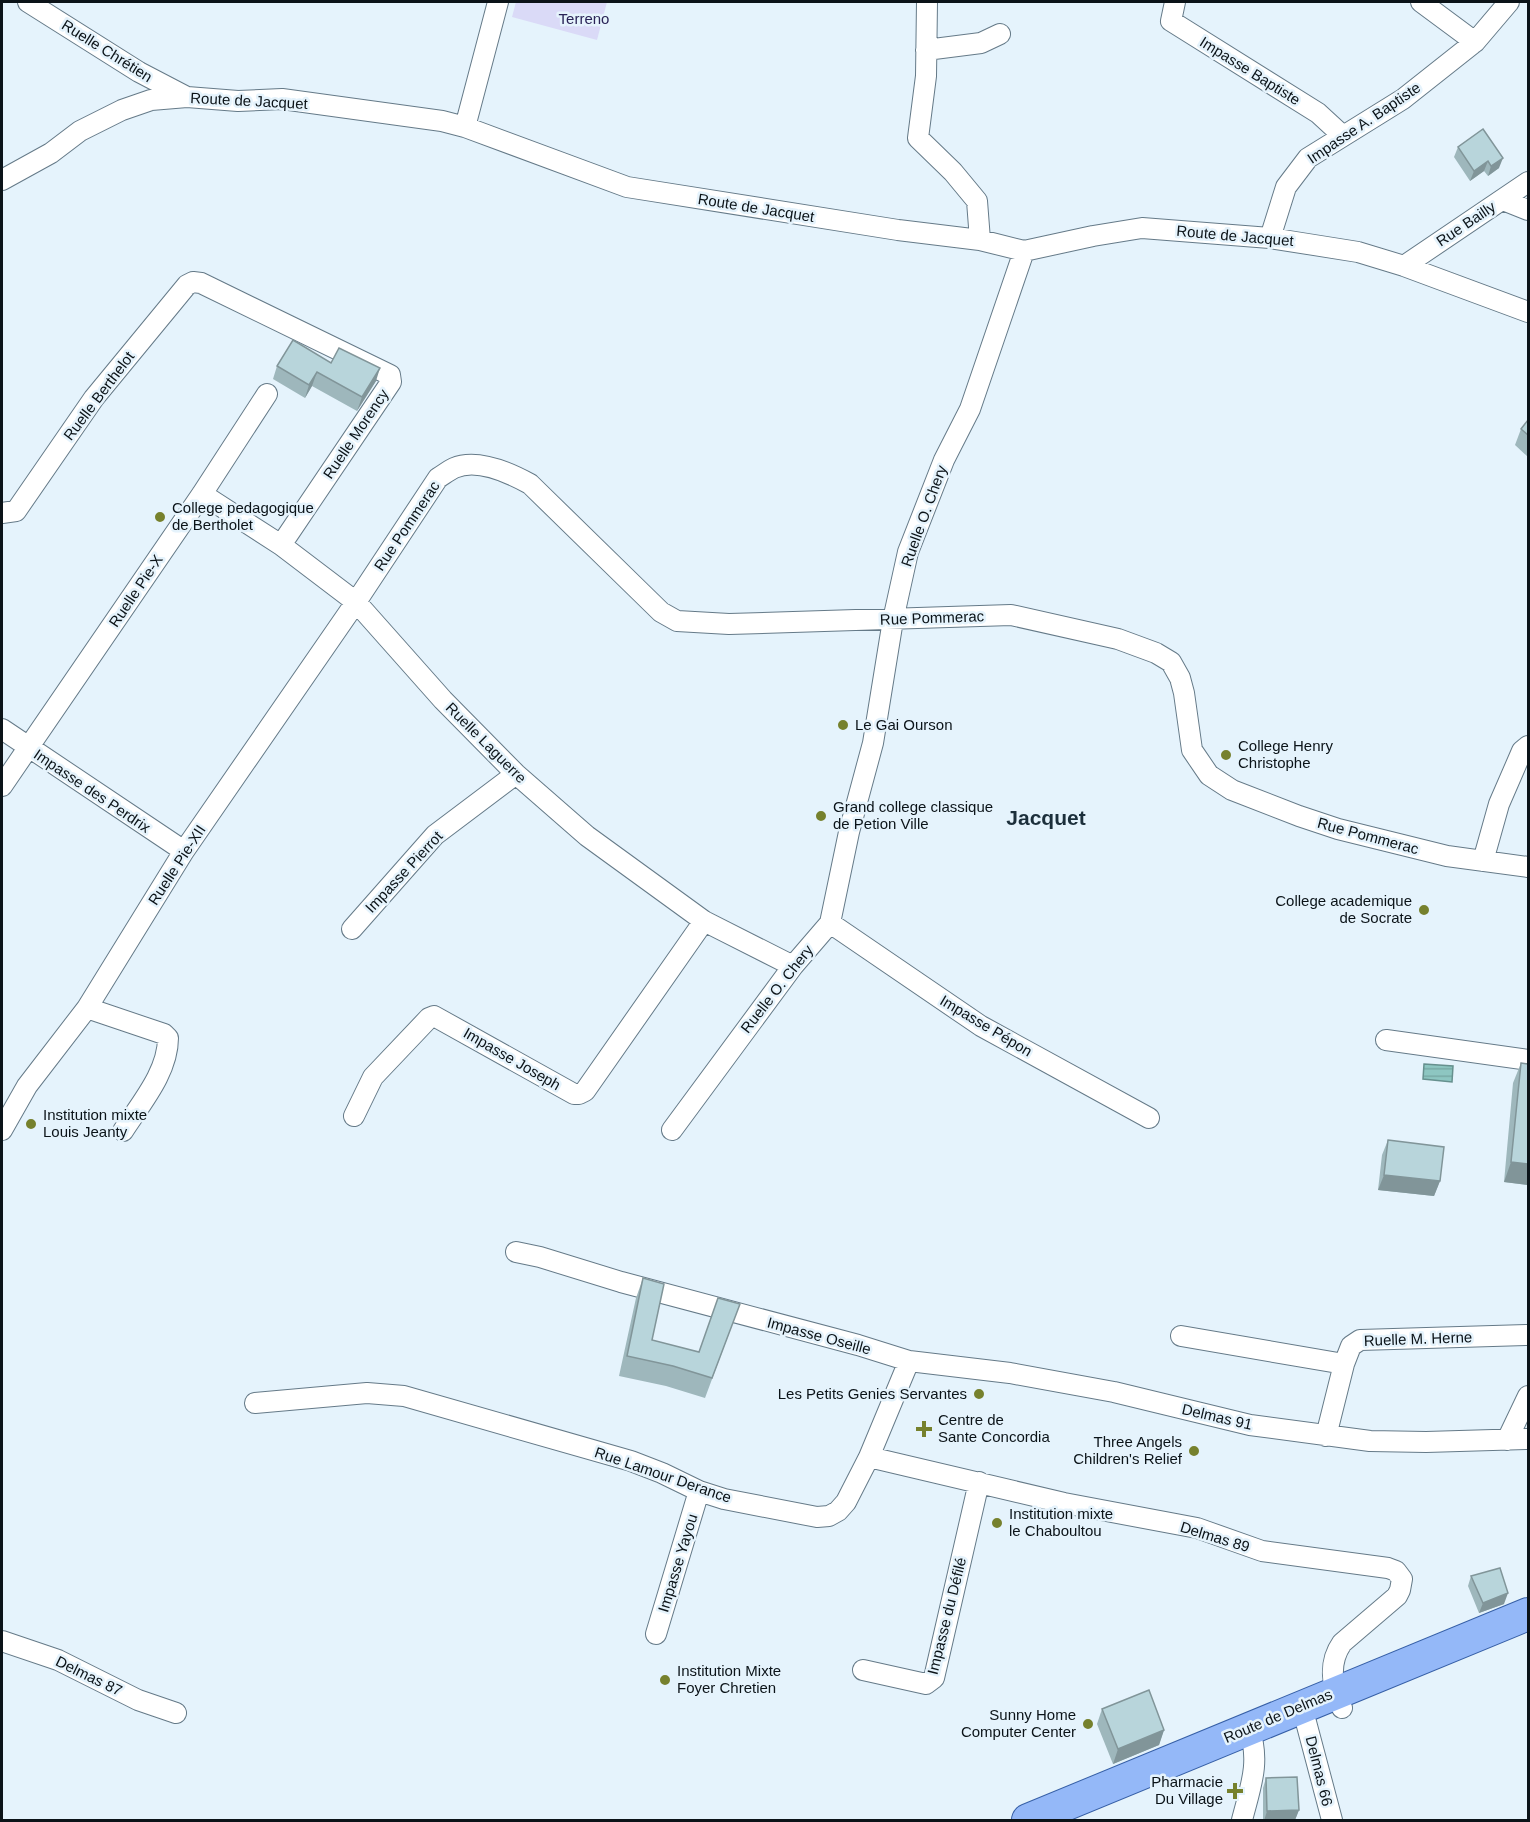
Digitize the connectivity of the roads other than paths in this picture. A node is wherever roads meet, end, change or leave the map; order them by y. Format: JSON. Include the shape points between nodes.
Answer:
{"nodes":[{"id":1,"x":28,"y":2,"type":"edge"},
{"id":2,"x":498,"y":2,"type":"edge"},
{"id":3,"x":927,"y":2,"type":"edge"},
{"id":4,"x":1175,"y":2,"type":"edge"},
{"id":5,"x":1421,"y":2,"type":"edge"},
{"id":6,"x":1509,"y":2,"type":"edge"},
{"id":7,"x":1000,"y":34,"type":"dead end"},
{"id":8,"x":1475,"y":42,"type":"junction"},
{"id":9,"x":926,"y":50,"type":"junction"},
{"id":10,"x":187,"y":98,"type":"junction"},
{"id":11,"x":465,"y":127,"type":"junction"},
{"id":12,"x":1343,"y":136,"type":"junction"},
{"id":13,"x":2,"y":180,"type":"edge"},
{"id":14,"x":1528,"y":182,"type":"edge"},
{"id":15,"x":1503,"y":200,"type":"junction"},
{"id":16,"x":1528,"y":210,"type":"edge"},
{"id":17,"x":1270,"y":238,"type":"junction"},
{"id":18,"x":980,"y":240,"type":"junction"},
{"id":19,"x":1024,"y":251,"type":"junction"},
{"id":20,"x":1404,"y":266,"type":"junction"},
{"id":21,"x":201,"y":283,"type":"joint"},
{"id":22,"x":1528,"y":312,"type":"edge"},
{"id":23,"x":267,"y":394,"type":"dead end"},
{"id":24,"x":202,"y":494,"type":"junction"},
{"id":25,"x":2,"y":513,"type":"edge"},
{"id":26,"x":281,"y":545,"type":"junction"},
{"id":27,"x":356,"y":602,"type":"junction"},
{"id":28,"x":893,"y":620,"type":"junction"},
{"id":29,"x":2,"y":729,"type":"edge"},
{"id":30,"x":1528,"y":746,"type":"edge"},
{"id":31,"x":29,"y":749,"type":"junction"},
{"id":32,"x":516,"y":774,"type":"junction"},
{"id":33,"x":2,"y":786,"type":"edge"},
{"id":34,"x":184,"y":851,"type":"junction"},
{"id":35,"x":1483,"y":861,"type":"junction"},
{"id":36,"x":1528,"y":867,"type":"edge"},
{"id":37,"x":704,"y":921,"type":"junction"},
{"id":38,"x":830,"y":923,"type":"junction"},
{"id":39,"x":352,"y":929,"type":"dead end"},
{"id":40,"x":793,"y":966,"type":"junction"},
{"id":41,"x":87,"y":1008,"type":"junction"},
{"id":42,"x":1386,"y":1040,"type":"dead end"},
{"id":43,"x":1528,"y":1060,"type":"edge"},
{"id":44,"x":354,"y":1116,"type":"dead end"},
{"id":45,"x":1149,"y":1118,"type":"dead end"},
{"id":46,"x":2,"y":1130,"type":"edge"},
{"id":47,"x":672,"y":1130,"type":"dead end"},
{"id":48,"x":123,"y":1131,"type":"dead end"},
{"id":49,"x":516,"y":1252,"type":"dead end"},
{"id":50,"x":1528,"y":1335,"type":"edge"},
{"id":51,"x":1181,"y":1336,"type":"dead end"},
{"id":52,"x":909,"y":1361,"type":"junction"},
{"id":53,"x":1344,"y":1364,"type":"junction"},
{"id":54,"x":1528,"y":1396,"type":"edge"},
{"id":55,"x":255,"y":1402,"type":"dead end"},
{"id":56,"x":1326,"y":1436,"type":"junction"},
{"id":57,"x":1528,"y":1439,"type":"edge"},
{"id":58,"x":1507,"y":1440,"type":"junction"},
{"id":59,"x":869,"y":1457,"type":"junction"},
{"id":60,"x":979,"y":1482,"type":"junction"},
{"id":61,"x":699,"y":1491,"type":"junction"},
{"id":62,"x":1528,"y":1614,"type":"edge"},
{"id":63,"x":1528,"y":1634,"type":"edge"},
{"id":64,"x":656,"y":1635,"type":"dead end"},
{"id":65,"x":2,"y":1641,"type":"edge"},
{"id":66,"x":863,"y":1670,"type":"dead end"},
{"id":67,"x":1338,"y":1701,"type":"junction"},
{"id":68,"x":176,"y":1713,"type":"dead end"},
{"id":69,"x":1306,"y":1722,"type":"junction"},
{"id":70,"x":1252,"y":1736,"type":"junction"},
{"id":71,"x":1028,"y":1821,"type":"edge"},
{"id":72,"x":1065,"y":1821,"type":"edge"},
{"id":73,"x":1242,"y":1821,"type":"edge"},
{"id":74,"x":1332,"y":1821,"type":"edge"}],
"edges":[{"from":1,"to":10,"type":"street","name":"Ruelle Chrétien"},
{"from":2,"to":11,"type":"street"},
{"from":3,"to":9,"type":"street"},
{"from":4,"to":12,"type":"street","name":"Impasse Baptiste","via":[[1171,21],[1318,113]]},
{"from":5,"to":8,"type":"street"},
{"from":6,"to":8,"type":"street","name":"Impasse A. Baptiste"},
{"from":7,"to":9,"type":"street","via":[[981,43]]},
{"from":8,"to":12,"type":"street","name":"Impasse A. Baptiste","via":[[1403,99]]},
{"from":9,"to":18,"type":"street","via":[[918,138],[977,201]]},
{"from":10,"to":11,"type":"street","name":"Route de Jacquet","via":[[282,99]]},
{"from":10,"to":13,"type":"street","name":"Route de Jacquet","via":[[151,100],[122,110],[80,130],[51,153]]},
{"from":11,"to":18,"type":"street","name":"Route de Jacquet","via":[[627,188]]},
{"from":12,"to":17,"type":"street","name":"Impasse A. Baptiste","via":[[1308,158],[1286,187]]},
{"from":14,"to":15,"type":"street","name":"Rue Bailly"},
{"from":15,"to":16,"type":"street"},
{"from":15,"to":20,"type":"street","name":"Rue Bailly"},
{"from":17,"to":19,"type":"street","name":"Route de Jacquet","via":[[1142,228]]},
{"from":17,"to":20,"type":"street","name":"Route de Jacquet","via":[[1358,252]]},
{"from":18,"to":19,"type":"street","name":"Route de Jacquet"},
{"from":19,"to":28,"type":"street","name":"Ruelle O. Chery","via":[[970,410],[944,460],[908,552]]},
{"from":20,"to":22,"type":"street","name":"Route de Jacquet"},
{"from":21,"to":25,"type":"street","name":"Ruelle Berthelot","via":[[187,285],[101,389],[16,511]]},
{"from":21,"to":26,"type":"street","name":"Ruelle Morency","via":[[390,375],[391,382]]},
{"from":23,"to":24,"type":"street","name":"Ruelle Pie-X"},
{"from":24,"to":26,"type":"street","name":"Ruelle Laguerre"},
{"from":24,"to":31,"type":"street","name":"Ruelle Pie-X"},
{"from":26,"to":27,"type":"street","name":"Ruelle Laguerre"},
{"from":27,"to":28,"type":"street","name":"Rue Pommerac","via":[[438,478],[455,467],[471,466],[506,471],[530,484],[661,612],[677,621],[729,624]]},
{"from":27,"to":32,"type":"street","name":"Ruelle Laguerre","via":[[443,700]]},
{"from":27,"to":34,"type":"street","name":"Ruelle Pie-XII"},
{"from":28,"to":35,"type":"street","name":"Rue Pommerac","via":[[1011,615],[1118,639],[1155,653],[1171,662],[1180,678],[1192,750],[1209,775],[1232,790],[1338,829]]},
{"from":28,"to":38,"type":"street","name":"Ruelle O. Chery","via":[[873,743]]},
{"from":29,"to":31,"type":"street","name":"Impasse des Perdrix"},
{"from":30,"to":35,"type":"street","via":[[1522,751],[1498,804]]},
{"from":31,"to":33,"type":"street","name":"Ruelle Pie-X"},
{"from":31,"to":34,"type":"street","name":"Impasse des Perdrix"},
{"from":32,"to":37,"type":"street","name":"Ruelle Laguerre","via":[[587,836]]},
{"from":32,"to":39,"type":"street","name":"Impasse Pierrot","via":[[435,835]]},
{"from":34,"to":41,"type":"street","name":"Ruelle Pie-XII"},
{"from":35,"to":36,"type":"street","name":"Rue Pommerac"},
{"from":37,"to":40,"type":"street","name":"Ruelle Laguerre"},
{"from":37,"to":44,"type":"street","name":"Impasse Joseph","via":[[579,1095],[434,1016],[373,1077]]},
{"from":38,"to":40,"type":"street","name":"Ruelle O. Chery"},
{"from":38,"to":45,"type":"street","name":"Impasse Pépon","via":[[981,1026]]},
{"from":40,"to":47,"type":"street","name":"Ruelle O. Chery"},
{"from":41,"to":46,"type":"street","name":"Ruelle Pie-XII","via":[[27,1086]]},
{"from":41,"to":48,"type":"street","via":[[168,1038],[160,1072]]},
{"from":42,"to":43,"type":"street"},
{"from":49,"to":52,"type":"street","name":"Impasse Oseille"},
{"from":50,"to":53,"type":"street","name":"Ruelle M. Herne","via":[[1366,1339],[1354,1342]]},
{"from":51,"to":53,"type":"street"},
{"from":52,"to":56,"type":"street","name":"Delmas 91","via":[[1010,1373],[1251,1425]]},
{"from":52,"to":59,"type":"street","name":"Rue Lamour Derance"},
{"from":53,"to":56,"type":"street"},
{"from":54,"to":58,"type":"street"},
{"from":55,"to":61,"type":"street","name":"Rue Lamour Derance","via":[[367,1393],[404,1396],[631,1461]]},
{"from":56,"to":58,"type":"street","name":"Delmas 91","via":[[1370,1441]]},
{"from":57,"to":58,"type":"street","name":"Delmas 91"},
{"from":59,"to":60,"type":"street","name":"Delmas 89"},
{"from":59,"to":61,"type":"street","name":"Rue Lamour Derance","via":[[846,1503],[829,1516],[817,1517]]},
{"from":60,"to":66,"type":"street","name":"Impasse du Défilé","via":[[934,1678],[926,1684]]},
{"from":60,"to":67,"type":"street","name":"Delmas 89","via":[[1197,1528],[1262,1551],[1396,1571],[1402,1578],[1397,1596],[1337,1651],[1333,1673]]},
{"from":61,"to":64,"type":"street","name":"Impasse Yayou"},
{"from":62,"to":67,"type":"main road","name":"Route de Delmas"},
{"from":63,"to":67,"type":"main road","name":"Route de Delmas"},
{"from":65,"to":68,"type":"street","name":"Delmas 87","via":[[58,1660],[138,1700]]},
{"from":67,"to":69,"type":"main road","name":"Route de Delmas"},
{"from":67,"to":70,"type":"main road","name":"Route de Delmas"},
{"from":69,"to":70,"type":"main road","name":"Route de Delmas"},
{"from":69,"to":74,"type":"street","name":"Delmas 66"},
{"from":70,"to":71,"type":"main road","name":"Route de Delmas"},
{"from":70,"to":72,"type":"main road","name":"Route de Delmas"},
{"from":70,"to":73,"type":"street","via":[[1256,1765]]}]}
